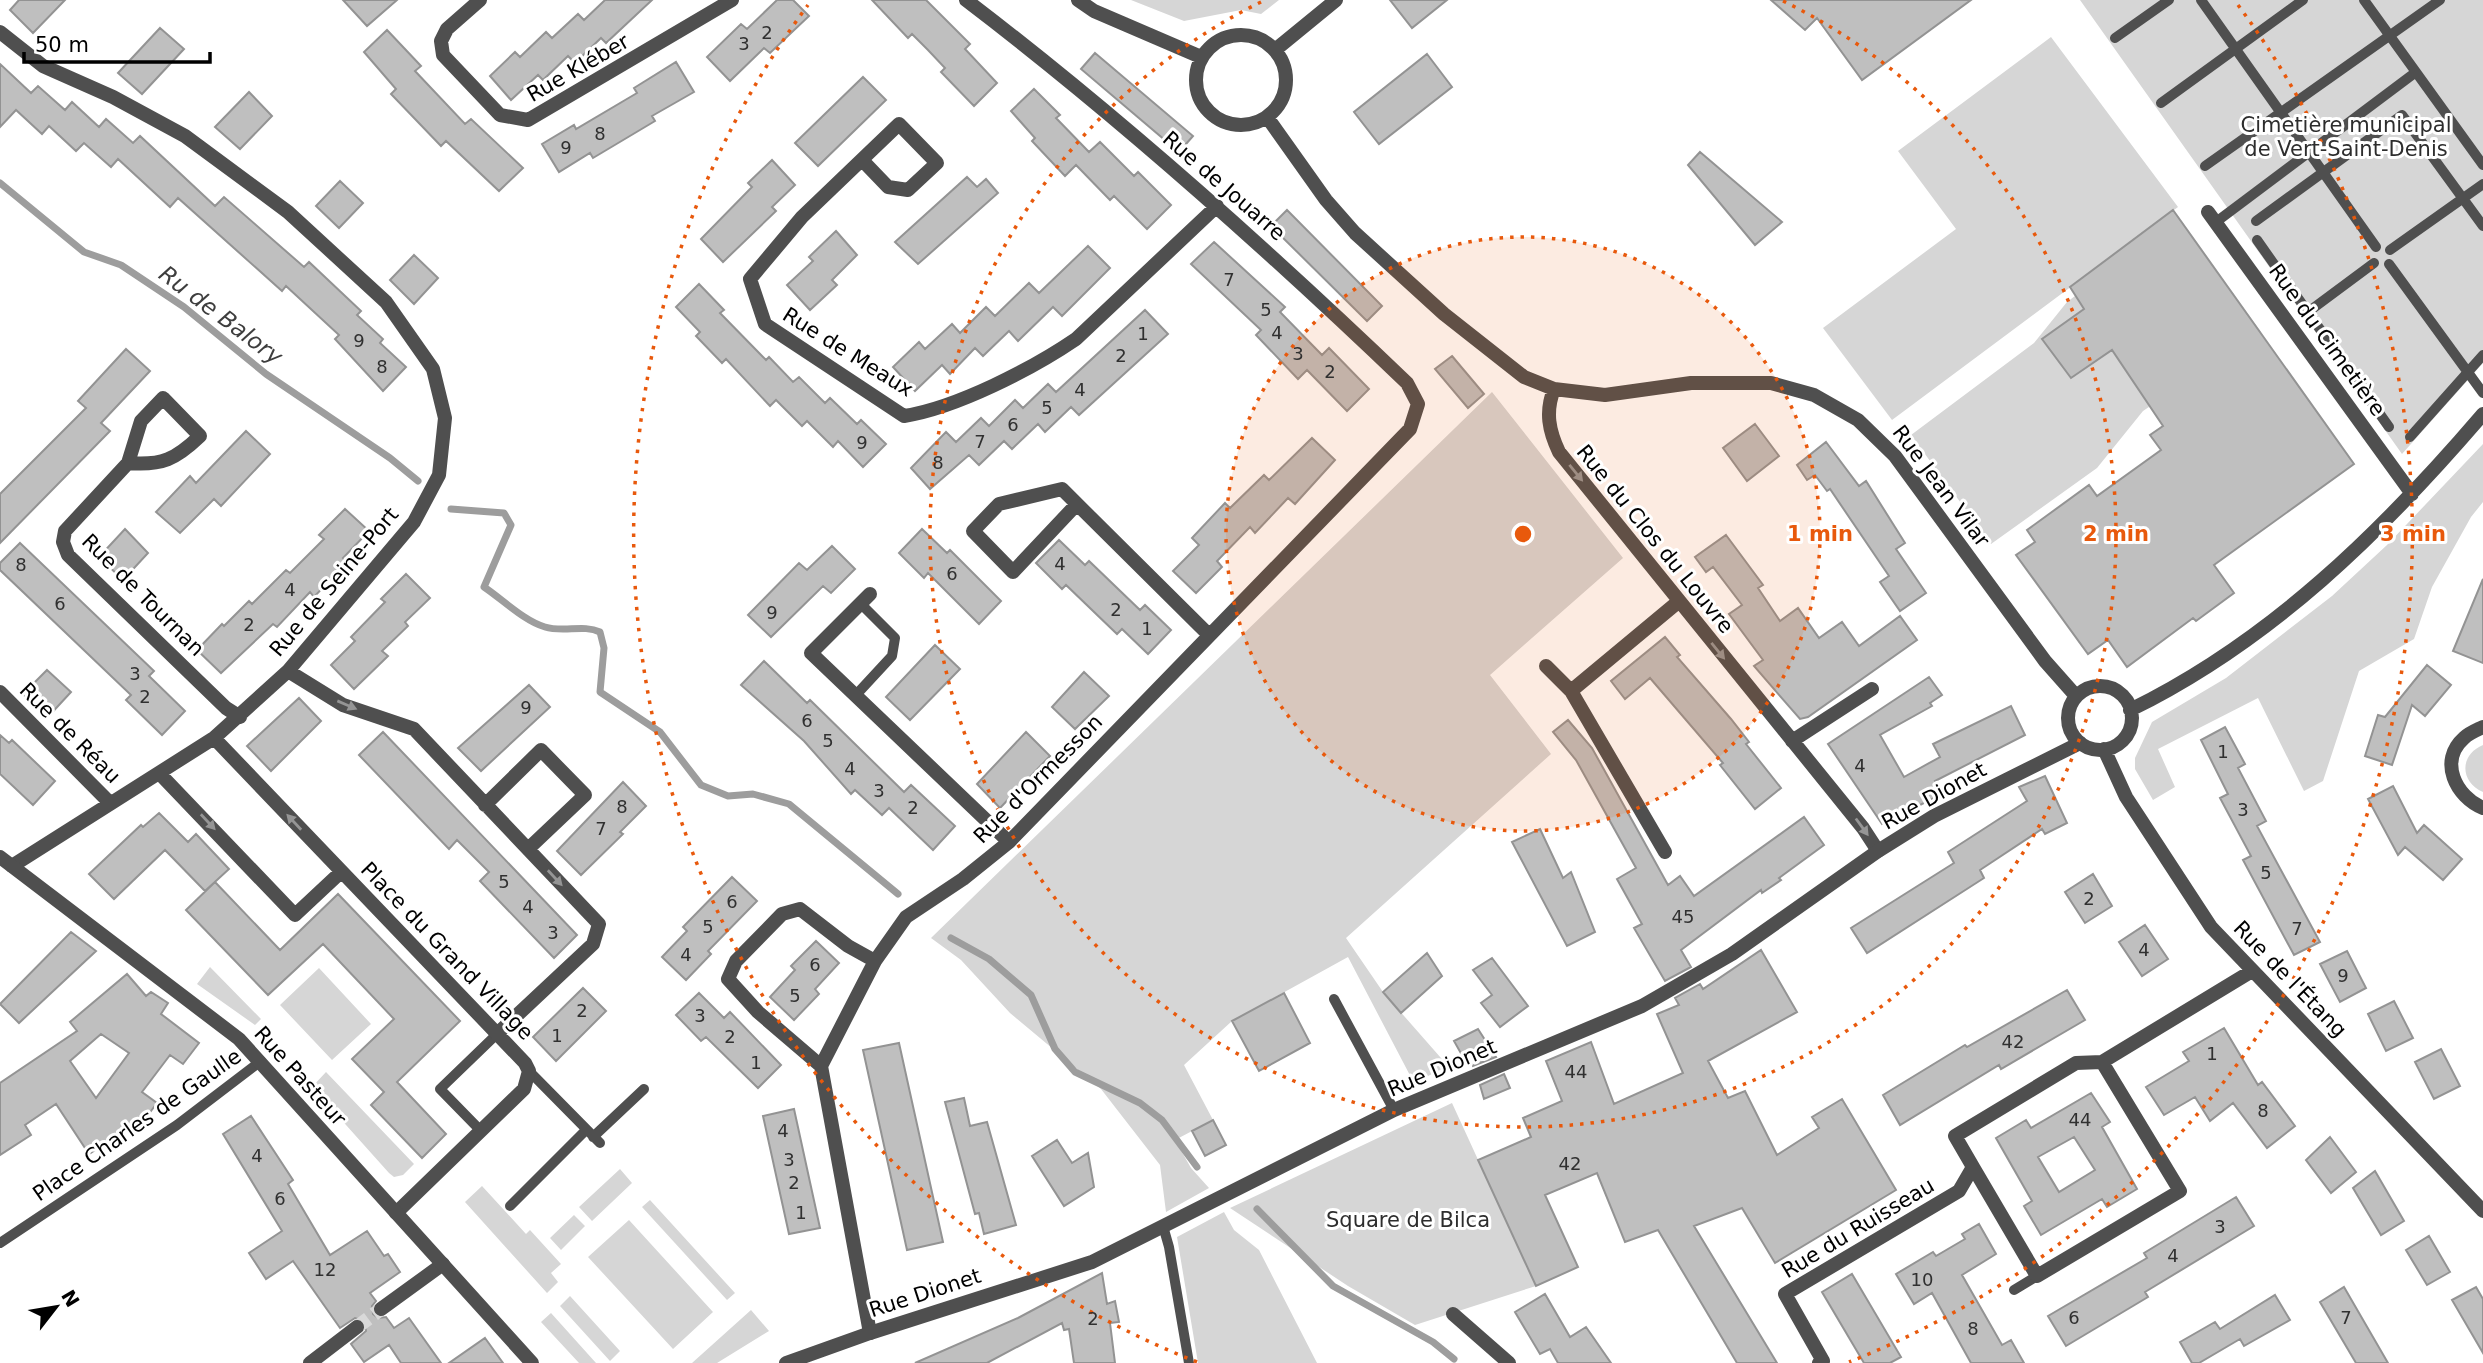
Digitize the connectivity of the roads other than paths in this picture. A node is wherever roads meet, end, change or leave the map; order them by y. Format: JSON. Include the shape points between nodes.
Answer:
{"nodes":[{"id":1,"x":480,"y":0,"type":"edge"},
{"id":2,"x":733,"y":0,"type":"edge"},
{"id":3,"x":966,"y":0,"type":"edge"},
{"id":4,"x":1078,"y":0,"type":"edge"},
{"id":5,"x":1336,"y":0,"type":"edge"},
{"id":6,"x":2169,"y":0,"type":"edge"},
{"id":7,"x":2201,"y":0,"type":"edge"},
{"id":8,"x":2303,"y":0,"type":"edge"},
{"id":9,"x":2364,"y":0,"type":"edge"},
{"id":10,"x":2440,"y":0,"type":"edge"},
{"id":11,"x":0,"y":32,"type":"edge"},
{"id":12,"x":2389,"y":34,"type":"junction"},
{"id":13,"x":2115,"y":38,"type":"dead end"},
{"id":14,"x":2237,"y":49,"type":"junction"},
{"id":15,"x":1275,"y":50,"type":"junction"},
{"id":16,"x":1201,"y":57,"type":"junction"},
{"id":17,"x":2416,"y":72,"type":"junction"},
{"id":18,"x":2161,"y":103,"type":"dead end"},
{"id":19,"x":2283,"y":113,"type":"junction"},
{"id":20,"x":1267,"y":117,"type":"junction"},
{"id":21,"x":2311,"y":151,"type":"junction"},
{"id":22,"x":863,"y":161,"type":"junction"},
{"id":23,"x":2483,"y":165,"type":"edge"},
{"id":24,"x":2205,"y":166,"type":"dead end"},
{"id":25,"x":2322,"y":173,"type":"junction"},
{"id":26,"x":2483,"y":184,"type":"edge"},
{"id":27,"x":2463,"y":198,"type":"junction"},
{"id":28,"x":1217,"y":206,"type":"junction"},
{"id":29,"x":2212,"y":217,"type":"joint"},
{"id":30,"x":2256,"y":221,"type":"dead end"},
{"id":31,"x":2483,"y":226,"type":"edge"},
{"id":32,"x":2257,"y":240,"type":"dead end"},
{"id":33,"x":2376,"y":247,"type":"junction"},
{"id":34,"x":2390,"y":250,"type":"junction"},
{"id":35,"x":2374,"y":263,"type":"junction"},
{"id":36,"x":2389,"y":264,"type":"junction"},
{"id":37,"x":2308,"y":312,"type":"junction"},
{"id":38,"x":2483,"y":355,"type":"edge"},
{"id":39,"x":2468,"y":375,"type":"junction"},
{"id":40,"x":1554,"y":390,"type":"junction"},
{"id":41,"x":2483,"y":393,"type":"edge"},
{"id":42,"x":2483,"y":414,"type":"edge"},
{"id":43,"x":2389,"y":427,"type":"dead end"},
{"id":44,"x":1410,"y":429,"type":"joint"},
{"id":45,"x":2410,"y":437,"type":"dead end"},
{"id":46,"x":128,"y":463,"type":"junction"},
{"id":47,"x":2412,"y":494,"type":"junction"},
{"id":48,"x":1077,"y":504,"type":"junction"},
{"id":49,"x":865,"y":599,"type":"joint"},
{"id":50,"x":1678,"y":602,"type":"junction"},
{"id":51,"x":1209,"y":635,"type":"junction"},
{"id":52,"x":1546,"y":666,"type":"dead end"},
{"id":53,"x":288,"y":671,"type":"junction"},
{"id":54,"x":1872,"y":689,"type":"dead end"},
{"id":55,"x":1571,"y":691,"type":"junction"},
{"id":56,"x":0,"y":692,"type":"edge"},
{"id":57,"x":855,"y":696,"type":"junction"},
{"id":58,"x":2076,"y":696,"type":"junction"},
{"id":59,"x":2130,"y":710,"type":"junction"},
{"id":60,"x":240,"y":717,"type":"junction"},
{"id":61,"x":2483,"y":727,"type":"edge"},
{"id":62,"x":214,"y":738,"type":"junction"},
{"id":63,"x":1792,"y":741,"type":"junction"},
{"id":64,"x":2080,"y":743,"type":"junction"},
{"id":65,"x":2104,"y":749,"type":"junction"},
{"id":66,"x":160,"y":774,"type":"junction"},
{"id":67,"x":110,"y":803,"type":"junction"},
{"id":68,"x":485,"y":805,"type":"junction"},
{"id":69,"x":2483,"y":808,"type":"edge"},
{"id":70,"x":1009,"y":842,"type":"junction"},
{"id":71,"x":528,"y":849,"type":"junction"},
{"id":72,"x":1878,"y":851,"type":"junction"},
{"id":73,"x":1665,"y":852,"type":"dead end"},
{"id":74,"x":6,"y":862,"type":"edge"},
{"id":75,"x":341,"y":872,"type":"junction"},
{"id":76,"x":874,"y":961,"type":"junction"},
{"id":77,"x":2252,"y":971,"type":"junction"},
{"id":78,"x":1334,"y":999,"type":"dead end"},
{"id":79,"x":497,"y":1034,"type":"junction"},
{"id":80,"x":261,"y":1061,"type":"junction"},
{"id":81,"x":2102,"y":1062,"type":"junction"},
{"id":82,"x":821,"y":1066,"type":"junction"},
{"id":83,"x":529,"y":1071,"type":"junction"},
{"id":84,"x":644,"y":1089,"type":"dead end"},
{"id":85,"x":1394,"y":1110,"type":"junction"},
{"id":86,"x":481,"y":1131,"type":"junction"},
{"id":87,"x":593,"y":1137,"type":"junction"},
{"id":88,"x":1973,"y":1167,"type":"junction"},
{"id":89,"x":510,"y":1206,"type":"dead end"},
{"id":90,"x":2483,"y":1211,"type":"edge"},
{"id":91,"x":397,"y":1213,"type":"junction"},
{"id":92,"x":1163,"y":1226,"type":"junction"},
{"id":93,"x":0,"y":1243,"type":"edge"},
{"id":94,"x":443,"y":1264,"type":"junction"},
{"id":95,"x":2038,"y":1276,"type":"junction"},
{"id":96,"x":2014,"y":1290,"type":"dead end"},
{"id":97,"x":381,"y":1309,"type":"tunnel mouth"},
{"id":98,"x":1453,"y":1314,"type":"dead end"},
{"id":99,"x":357,"y":1327,"type":"tunnel mouth"},
{"id":100,"x":870,"y":1333,"type":"junction"},
{"id":101,"x":310,"y":1363,"type":"edge"},
{"id":102,"x":532,"y":1363,"type":"edge"},
{"id":103,"x":786,"y":1363,"type":"edge"},
{"id":104,"x":1189,"y":1363,"type":"edge"},
{"id":105,"x":1509,"y":1363,"type":"edge"},
{"id":106,"x":1819,"y":1363,"type":"edge"}],
"edges":[{"from":1,"to":2,"type":"street","name":"Rue Kléber","via":[[447,29],[441,41],[443,55],[500,115],[528,120]]},
{"from":3,"to":28,"type":"street","name":"Rue de Jouarre"},
{"from":4,"to":16,"type":"street"},
{"from":5,"to":15,"type":"street"},
{"from":6,"to":13,"type":"lane"},
{"from":7,"to":14,"type":"lane"},
{"from":8,"to":14,"type":"lane"},
{"from":9,"to":12,"type":"lane"},
{"from":10,"to":12,"type":"lane"},
{"from":11,"to":53,"type":"street","name":"Rue de Seine-Port","via":[[43,66],[185,136],[288,212],[386,302],[433,369],[445,418],[439,475],[414,522]]},
{"from":12,"to":17,"type":"lane"},
{"from":12,"to":19,"type":"lane"},
{"from":14,"to":18,"type":"lane"},
{"from":14,"to":19,"type":"lane"},
{"from":15,"to":16,"type":"street","via":[[1264,41],[1236,34],[1210,46]]},
{"from":15,"to":20,"type":"street","via":[[1283,63],[1285,85],[1278,107]]},
{"from":16,"to":20,"type":"street","via":[[1195,87],[1210,114],[1238,126]]},
{"from":17,"to":21,"type":"lane"},
{"from":17,"to":23,"type":"lane"},
{"from":19,"to":21,"type":"lane"},
{"from":19,"to":24,"type":"lane"},
{"from":20,"to":40,"type":"street","via":[[1326,200],[1384,262],[1524,377]]},
{"from":21,"to":25,"type":"lane"},
{"from":21,"to":29,"type":"lane","via":[[2230,212]]},
{"from":22,"to":22,"type":"street","name":"Rue de Meaux","via":[[899,124],[937,163],[908,190],[888,187]]},
{"from":22,"to":28,"type":"street","name":"Rue de Meaux","via":[[802,217],[750,279],[765,324],[904,416],[948,405],[1059,351]]},
{"from":25,"to":27,"type":"lane","via":[[2402,115]]},
{"from":25,"to":30,"type":"lane"},
{"from":25,"to":33,"type":"lane"},
{"from":26,"to":27,"type":"lane"},
{"from":27,"to":31,"type":"lane"},
{"from":27,"to":34,"type":"lane"},
{"from":28,"to":44,"type":"street","name":"Rue de Jouarre","via":[[1407,383],[1418,404]]},
{"from":29,"to":47,"type":"street","name":"Rue du Cimetière"},
{"from":32,"to":37,"type":"lane"},
{"from":33,"to":34,"type":"lane"},
{"from":33,"to":35,"type":"lane"},
{"from":34,"to":36,"type":"lane"},
{"from":35,"to":36,"type":"lane"},
{"from":35,"to":37,"type":"lane"},
{"from":36,"to":39,"type":"lane"},
{"from":37,"to":43,"type":"lane"},
{"from":38,"to":39,"type":"lane"},
{"from":39,"to":41,"type":"lane"},
{"from":39,"to":45,"type":"lane"},
{"from":40,"to":50,"type":"street","name":"Rue du Clos du Louvre","one_way":true,"via":[[1548,405],[1550,434],[1559,452]]},
{"from":40,"to":58,"type":"street","name":"Rue Jean Vilar","via":[[1605,395],[1691,383],[1748,381],[1792,388],[1837,407],[1878,436],[1895,456],[2045,662]]},
{"from":42,"to":47,"type":"street"},
{"from":44,"to":51,"type":"street","name":"Rue d'Ormesson"},
{"from":46,"to":46,"type":"street","name":"Rue de Tournan","via":[[151,465],[180,456],[201,436],[163,398],[141,421]]},
{"from":46,"to":60,"type":"street","name":"Rue de Tournan","via":[[65,531],[68,555]]},
{"from":47,"to":59,"type":"street","via":[[2339,566],[2258,633]]},
{"from":48,"to":48,"type":"street","via":[[1013,572],[973,531],[999,504],[1062,489]]},
{"from":48,"to":51,"type":"street"},
{"from":49,"to":57,"type":"lane","via":[[895,638],[892,656]]},
{"from":49,"to":57,"type":"street","via":[[811,653]]},
{"from":50,"to":55,"type":"street"},
{"from":50,"to":63,"type":"street","name":"Rue du Clos du Louvre","one_way":true},
{"from":51,"to":70,"type":"street","name":"Rue d'Ormesson"},
{"from":52,"to":55,"type":"street"},
{"from":53,"to":60,"type":"street","name":"Rue de Seine-Port"},
{"from":53,"to":68,"type":"street","one_way":true,"via":[[343,705],[414,729]]},
{"from":54,"to":63,"type":"street"},
{"from":55,"to":73,"type":"street"},
{"from":56,"to":67,"type":"street","name":"Rue de Réau"},
{"from":57,"to":70,"type":"street"},
{"from":58,"to":59,"type":"street","via":[[2092,687],[2112,688]]},
{"from":58,"to":64,"type":"street","via":[[2070,705],[2069,726]]},
{"from":59,"to":65,"type":"street","via":[[2129,731]]},
{"from":60,"to":62,"type":"street","name":"Rue de Seine-Port"},
{"from":61,"to":69,"type":"street","via":[[2464,738],[2451,768],[2465,799]]},
{"from":62,"to":66,"type":"street","name":"Rue de Seine-Port"},
{"from":75,"to":62,"type":"street","name":"Place du Grand Village","one_way":true},
{"from":63,"to":72,"type":"street","name":"Rue du Clos du Louvre","one_way":true},
{"from":64,"to":65,"type":"street"},
{"from":64,"to":72,"type":"street","name":"Rue Dionet","via":[[1934,816]]},
{"from":65,"to":77,"type":"street","name":"Rue de l'Étang","via":[[2126,797],[2199,909]]},
{"from":66,"to":67,"type":"street","name":"Rue de Seine-Port"},
{"from":66,"to":75,"type":"street","name":"Place du Grand Village","one_way":true,"via":[[295,915]]},
{"from":67,"to":74,"type":"street","name":"Rue de Seine-Port"},
{"from":68,"to":71,"type":"street"},
{"from":68,"to":71,"type":"street","via":[[541,750],[584,795]]},
{"from":70,"to":76,"type":"street","name":"Rue d'Ormesson","via":[[905,916]]},
{"from":71,"to":79,"type":"street","one_way":true,"via":[[598,925],[593,944]]},
{"from":72,"to":85,"type":"street","name":"Rue Dionet","via":[[1731,954],[1642,1006]]},
{"from":74,"to":80,"type":"street","name":"Rue Pasteur","via":[[218,1022]]},
{"from":75,"to":79,"type":"street","name":"Place du Grand Village"},
{"from":76,"to":82,"type":"street","name":"Rue d'Ormesson"},
{"from":76,"to":82,"type":"street","via":[[800,909],[782,914],[736,961],[728,979],[758,1012]]},
{"from":77,"to":81,"type":"street"},
{"from":77,"to":90,"type":"street","name":"Rue de l'Étang"},
{"from":78,"to":85,"type":"lane"},
{"from":79,"to":83,"type":"street","name":"Place du Grand Village"},
{"from":79,"to":86,"type":"lane","via":[[440,1089]]},
{"from":80,"to":91,"type":"street","name":"Rue Pasteur"},
{"from":80,"to":93,"type":"lane","name":"Place Charles de Gaulle","via":[[177,1125]]},
{"from":81,"to":88,"type":"street","via":[[2076,1063],[1955,1136]]},
{"from":81,"to":95,"type":"street","via":[[2180,1191]]},
{"from":82,"to":100,"type":"street"},
{"from":83,"to":86,"type":"street","name":"Place du Grand Village","via":[[524,1089]]},
{"from":83,"to":87,"type":"lane"},
{"from":84,"to":87,"type":"lane"},
{"from":85,"to":92,"type":"street","name":"Rue Dionet"},
{"from":86,"to":91,"type":"street","name":"Place du Grand Village"},
{"from":87,"to":89,"type":"lane"},
{"from":88,"to":95,"type":"street"},
{"from":88,"to":106,"type":"street","name":"Rue du Ruisseau","via":[[1959,1191],[1785,1294],[1823,1361]]},
{"from":91,"to":94,"type":"street","name":"Rue Pasteur"},
{"from":92,"to":100,"type":"street","name":"Rue Dionet","via":[[1092,1262]]},
{"from":92,"to":104,"type":"lane"},
{"from":94,"to":97,"type":"street"},
{"from":94,"to":102,"type":"street","name":"Rue Pasteur"},
{"from":95,"to":96,"type":"lane"},
{"from":98,"to":105,"type":"street"},
{"from":99,"to":101,"type":"street"},
{"from":100,"to":103,"type":"street","name":"Rue Dionet"}]}
